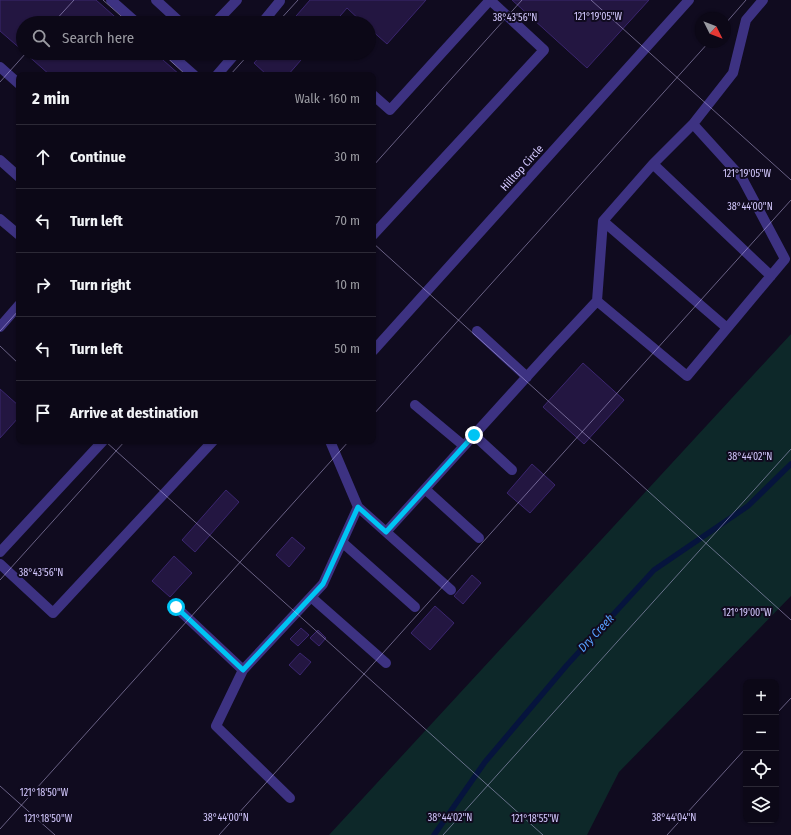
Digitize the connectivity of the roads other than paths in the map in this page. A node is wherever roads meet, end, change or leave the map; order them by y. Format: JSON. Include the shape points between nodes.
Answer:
{"nodes":[{"id":1,"x":111,"y":0,"type":"edge"},
{"id":2,"x":156,"y":0,"type":"edge"},
{"id":3,"x":237,"y":0,"type":"edge"},
{"id":4,"x":490,"y":0,"type":"edge"},
{"id":5,"x":689,"y":0,"type":"edge"},
{"id":6,"x":763,"y":0,"type":"edge"},
{"id":7,"x":280,"y":1,"type":"edge"},
{"id":8,"x":129,"y":16,"type":"edge"},
{"id":9,"x":173,"y":16,"type":"edge"},
{"id":10,"x":222,"y":16,"type":"edge"},
{"id":11,"x":268,"y":16,"type":"edge"},
{"id":12,"x":178,"y":60,"type":"edge"},
{"id":13,"x":230,"y":60,"type":"edge"},
{"id":14,"x":0,"y":67,"type":"edge"},
{"id":15,"x":191,"y":72,"type":"edge"},
{"id":16,"x":220,"y":72,"type":"edge"},
{"id":17,"x":16,"y":81,"type":"edge"},
{"id":18,"x":376,"y":98,"type":"edge"},
{"id":19,"x":693,"y":124,"type":"junction"},
{"id":20,"x":0,"y":160,"type":"edge"},
{"id":21,"x":653,"y":164,"type":"junction"},
{"id":22,"x":16,"y":174,"type":"edge"},
{"id":23,"x":0,"y":219,"type":"edge"},
{"id":24,"x":603,"y":221,"type":"junction"},
{"id":25,"x":16,"y":232,"type":"edge"},
{"id":26,"x":376,"y":232,"type":"edge"},
{"id":27,"x":771,"y":276,"type":"junction"},
{"id":28,"x":597,"y":301,"type":"junction"},
{"id":29,"x":16,"y":308,"type":"edge"},
{"id":30,"x":0,"y":327,"type":"edge"},
{"id":31,"x":728,"y":328,"type":"junction"},
{"id":32,"x":477,"y":331,"type":"dead end"},
{"id":33,"x":376,"y":348,"type":"edge"},
{"id":34,"x":527,"y":377,"type":"junction"},
{"id":35,"x":415,"y":405,"type":"dead end"},
{"id":36,"x":474,"y":435,"type":"junction"},
{"id":37,"x":100,"y":444,"type":"edge"},
{"id":38,"x":210,"y":444,"type":"edge"},
{"id":39,"x":331,"y":444,"type":"edge"},
{"id":40,"x":464,"y":446,"type":"junction"},
{"id":41,"x":512,"y":470,"type":"dead end"},
{"id":42,"x":426,"y":489,"type":"junction"},
{"id":43,"x":358,"y":507,"type":"junction"},
{"id":44,"x":386,"y":532,"type":"junction"},
{"id":45,"x":479,"y":538,"type":"dead end"},
{"id":46,"x":342,"y":542,"type":"junction"},
{"id":47,"x":0,"y":552,"type":"edge"},
{"id":48,"x":0,"y":564,"type":"edge"},
{"id":49,"x":452,"y":590,"type":"dead end"},
{"id":50,"x":311,"y":597,"type":"junction"},
{"id":51,"x":176,"y":607,"type":"dead end"},
{"id":52,"x":415,"y":607,"type":"dead end"},
{"id":53,"x":386,"y":663,"type":"dead end"},
{"id":54,"x":243,"y":670,"type":"junction"},
{"id":55,"x":290,"y":798,"type":"dead end"}],
"edges":[{"from":1,"to":8,"type":"street"},
{"from":2,"to":9,"type":"street"},
{"from":3,"to":10,"type":"street"},
{"from":4,"to":18,"type":"street","via":[[390,110]]},
{"from":4,"to":26,"type":"street","via":[[544,50]]},
{"from":5,"to":33,"type":"street","name":"Hilltop Circle"},
{"from":6,"to":19,"type":"street","via":[[746,20],[733,73]]},
{"from":7,"to":11,"type":"street"},
{"from":12,"to":15,"type":"street"},
{"from":13,"to":16,"type":"street"},
{"from":14,"to":17,"type":"street"},
{"from":19,"to":21,"type":"street"},
{"from":19,"to":27,"type":"street","via":[[742,178],[785,259]]},
{"from":20,"to":22,"type":"street"},
{"from":21,"to":24,"type":"street"},
{"from":21,"to":27,"type":"street"},
{"from":23,"to":25,"type":"street"},
{"from":24,"to":28,"type":"street"},
{"from":24,"to":31,"type":"street"},
{"from":27,"to":31,"type":"street"},
{"from":28,"to":31,"type":"street","via":[[687,376]]},
{"from":28,"to":34,"type":"street"},
{"from":29,"to":30,"type":"street"},
{"from":32,"to":34,"type":"street"},
{"from":34,"to":36,"type":"street"},
{"from":35,"to":40,"type":"street"},
{"from":36,"to":40,"type":"street"},
{"from":36,"to":41,"type":"street"},
{"from":37,"to":47,"type":"street"},
{"from":38,"to":48,"type":"street","via":[[53,613]]},
{"from":39,"to":43,"type":"street"},
{"from":40,"to":42,"type":"street"},
{"from":42,"to":44,"type":"street"},
{"from":42,"to":45,"type":"street"},
{"from":43,"to":44,"type":"street"},
{"from":43,"to":46,"type":"street"},
{"from":44,"to":49,"type":"street"},
{"from":46,"to":50,"type":"street","via":[[323,584]]},
{"from":46,"to":52,"type":"street"},
{"from":50,"to":53,"type":"street"},
{"from":50,"to":54,"type":"street"},
{"from":51,"to":54,"type":"street"},
{"from":54,"to":55,"type":"street","via":[[216,726]]}]}
